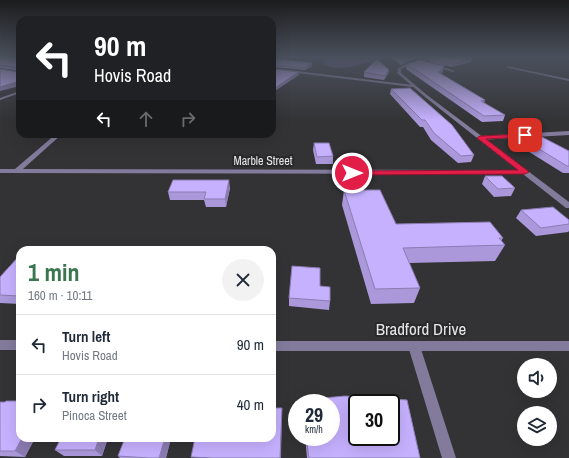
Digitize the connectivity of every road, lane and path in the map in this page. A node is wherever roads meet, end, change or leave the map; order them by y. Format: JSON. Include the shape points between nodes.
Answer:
{"nodes":[{"id":1,"x":350,"y":78,"type":"edge"},
{"id":2,"x":404,"y":78,"type":"edge"},
{"id":3,"x":413,"y":86,"type":"junction"},
{"id":4,"x":16,"y":93,"type":"edge"},
{"id":5,"x":0,"y":99,"type":"edge"},
{"id":6,"x":569,"y":133,"type":"edge"},
{"id":7,"x":54,"y":138,"type":"edge"},
{"id":8,"x":480,"y":138,"type":"junction"},
{"id":9,"x":18,"y":170,"type":"junction"},
{"id":10,"x":0,"y":171,"type":"edge"},
{"id":11,"x":525,"y":172,"type":"junction"},
{"id":12,"x":569,"y":206,"type":"edge"},
{"id":13,"x":0,"y":345,"type":"edge"},
{"id":14,"x":16,"y":345,"type":"edge"},
{"id":15,"x":276,"y":346,"type":"edge"},
{"id":16,"x":414,"y":346,"type":"junction"},
{"id":17,"x":569,"y":346,"type":"edge"},
{"id":18,"x":449,"y":458,"type":"edge"}],
"edges":[{"from":1,"to":3,"type":"street"},
{"from":2,"to":3,"type":"street"},
{"from":3,"to":8,"type":"street"},
{"from":4,"to":5,"type":"street"},
{"from":6,"to":8,"type":"street"},
{"from":7,"to":9,"type":"street"},
{"from":8,"to":11,"type":"street"},
{"from":9,"to":10,"type":"street","name":"Marble Street"},
{"from":9,"to":11,"type":"street","name":"Marble Street"},
{"from":11,"to":12,"type":"street"},
{"from":13,"to":14,"type":"street"},
{"from":15,"to":16,"type":"street","name":"Bradford Drive"},
{"from":16,"to":17,"type":"street","name":"Bradford Drive"},
{"from":16,"to":18,"type":"street"}]}
